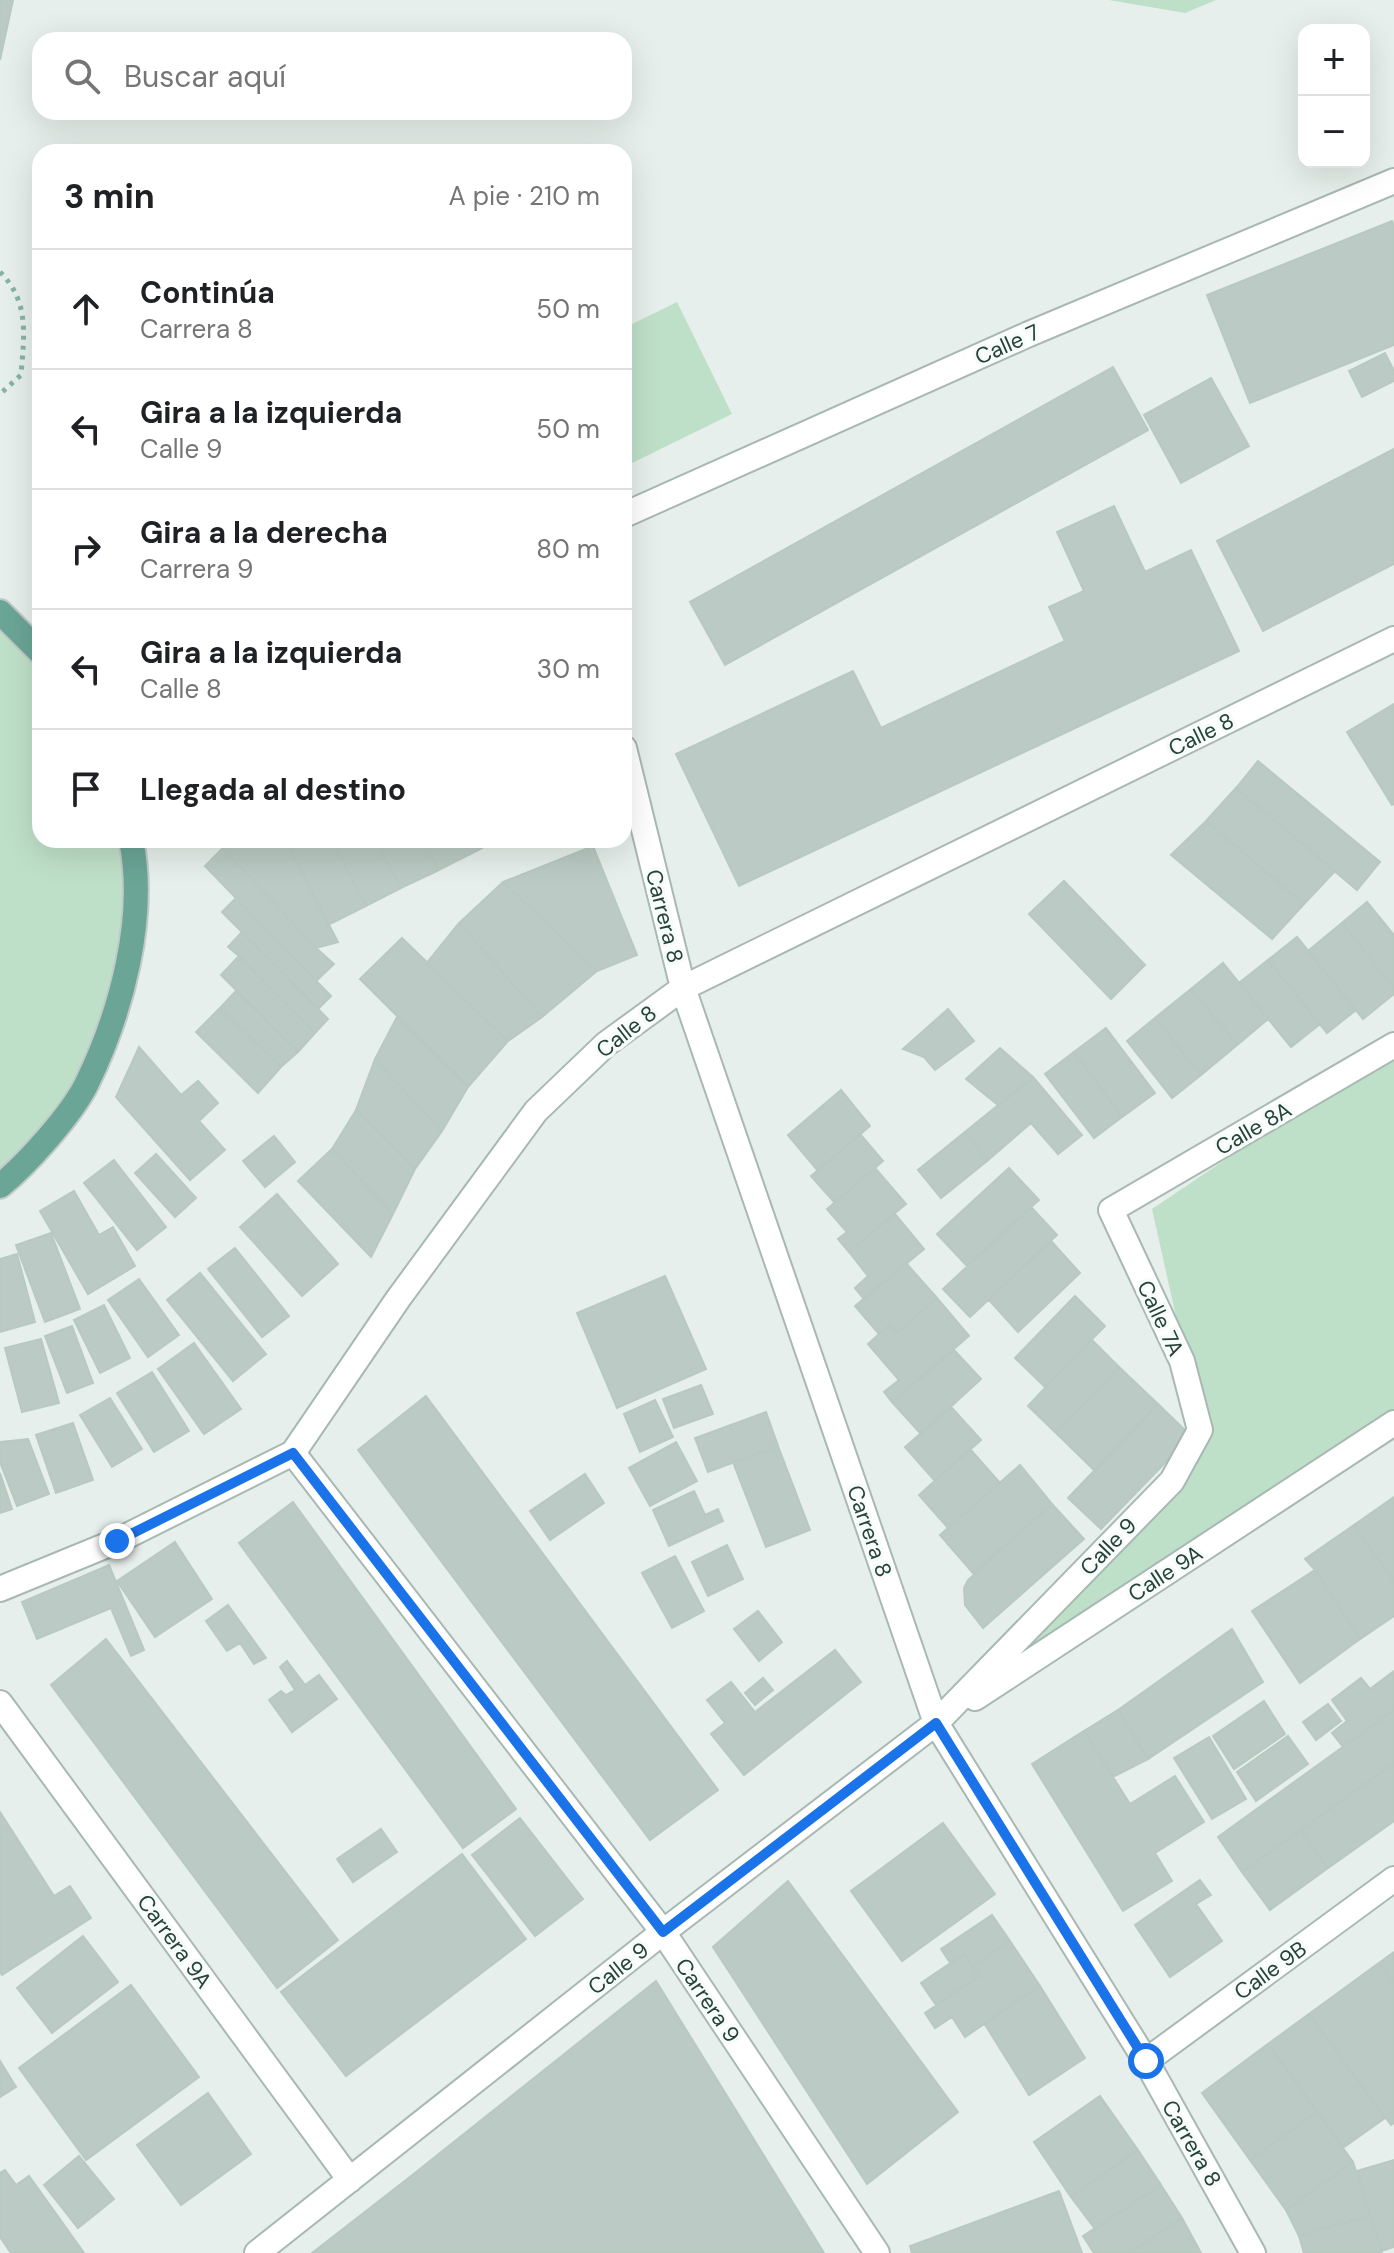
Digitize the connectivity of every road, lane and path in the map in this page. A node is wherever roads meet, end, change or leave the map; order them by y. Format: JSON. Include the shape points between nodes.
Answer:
{"nodes":[{"id":1,"x":1394,"y":181,"type":"edge"},
{"id":2,"x":0,"y":272,"type":"edge"},
{"id":3,"x":0,"y":394,"type":"edge"},
{"id":4,"x":632,"y":511,"type":"edge"},
{"id":5,"x":0,"y":612,"type":"edge"},
{"id":6,"x":1394,"y":639,"type":"edge"},
{"id":7,"x":32,"y":644,"type":"edge"},
{"id":8,"x":632,"y":781,"type":"edge"},
{"id":9,"x":132,"y":848,"type":"edge"},
{"id":10,"x":683,"y":988,"type":"junction"},
{"id":11,"x":1394,"y":1045,"type":"edge"},
{"id":12,"x":0,"y":1186,"type":"edge"},
{"id":13,"x":1111,"y":1210,"type":"joint"},
{"id":14,"x":1394,"y":1423,"type":"edge"},
{"id":15,"x":1200,"y":1430,"type":"joint"},
{"id":16,"x":293,"y":1453,"type":"junction"},
{"id":17,"x":0,"y":1589,"type":"edge"},
{"id":18,"x":0,"y":1703,"type":"edge"},
{"id":19,"x":936,"y":1723,"type":"junction"},
{"id":20,"x":1394,"y":1879,"type":"edge"},
{"id":21,"x":663,"y":1932,"type":"junction"},
{"id":22,"x":1146,"y":2061,"type":"junction"},
{"id":23,"x":350,"y":2180,"type":"junction"},
{"id":24,"x":257,"y":2253,"type":"edge"},
{"id":25,"x":877,"y":2253,"type":"edge"},
{"id":26,"x":1253,"y":2253,"type":"edge"}],
"edges":[{"from":1,"to":4,"type":"street","name":"Calle 7","via":[[1029,334]]},
{"from":2,"to":3,"type":"path","via":[[12,284],[25,326],[21,375]]},
{"from":5,"to":7,"type":"main road"},
{"from":6,"to":10,"type":"street","name":"Calle 8"},
{"from":8,"to":10,"type":"street","name":"Carrera 8"},
{"from":9,"to":12,"type":"main road","via":[[134,929],[118,1008],[86,1086],[49,1137]]},
{"from":10,"to":16,"type":"street","name":"Calle 8","via":[[606,1044],[536,1111]]},
{"from":10,"to":19,"type":"street","name":"Carrera 8"},
{"from":11,"to":13,"type":"street","name":"Calle 8A"},
{"from":13,"to":15,"type":"street","name":"Calle 7A","via":[[1182,1361]]},
{"from":14,"to":19,"type":"street","name":"Calle 9A"},
{"from":15,"to":19,"type":"street","name":"Calle 9","via":[[1172,1481]]},
{"from":16,"to":17,"type":"street","name":"Calle 8","via":[[117,1541]]},
{"from":16,"to":21,"type":"street","name":"Carrera 9"},
{"from":18,"to":23,"type":"street","name":"Carrera 9A"},
{"from":19,"to":21,"type":"street","name":"Calle 9"},
{"from":19,"to":22,"type":"street","name":"Carrera 8"},
{"from":20,"to":22,"type":"street","name":"Calle 9B"},
{"from":21,"to":23,"type":"street","name":"Calle 9"},
{"from":21,"to":25,"type":"street","name":"Carrera 9"},
{"from":22,"to":26,"type":"street","name":"Carrera 8"},
{"from":23,"to":24,"type":"street","name":"Calle 9"}]}
